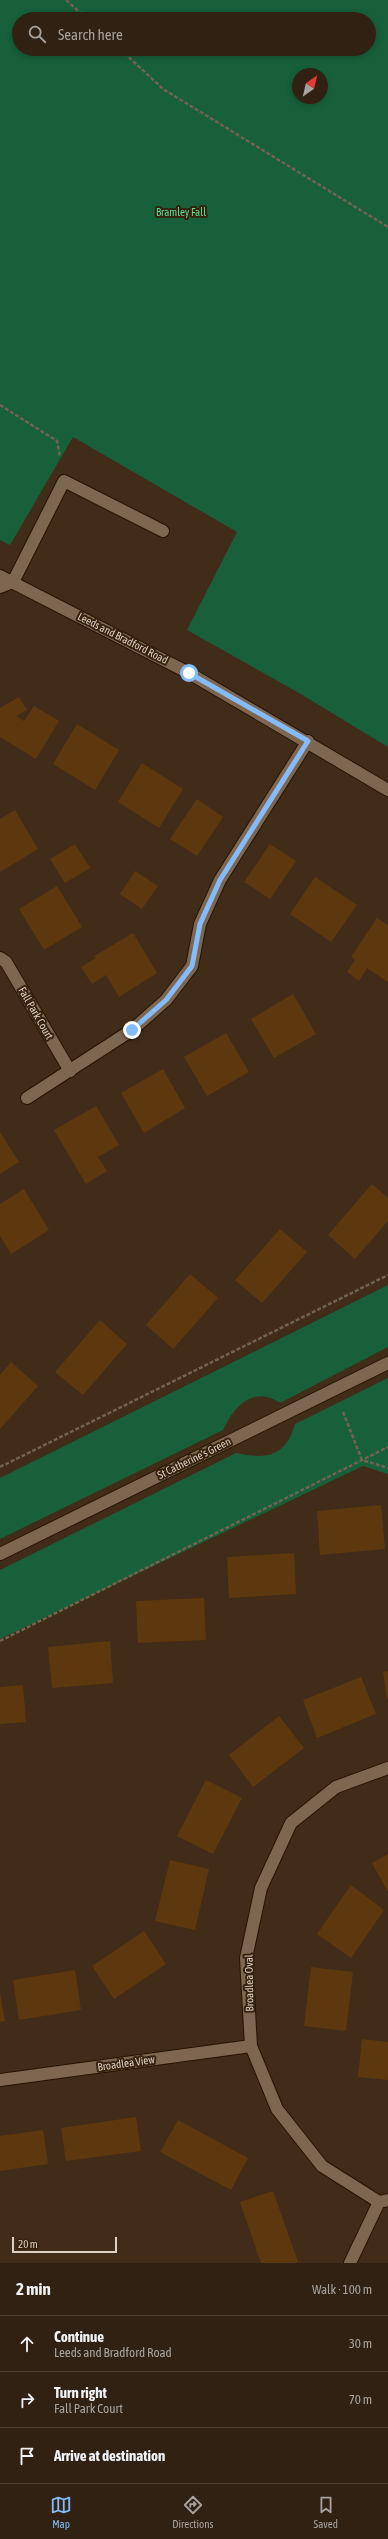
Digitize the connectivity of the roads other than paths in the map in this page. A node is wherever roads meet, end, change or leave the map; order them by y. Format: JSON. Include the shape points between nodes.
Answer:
{"nodes":[{"id":1,"x":163,"y":531,"type":"dead end"},
{"id":2,"x":0,"y":576,"type":"edge"},
{"id":3,"x":13,"y":582,"type":"junction"},
{"id":4,"x":0,"y":587,"type":"edge"},
{"id":5,"x":308,"y":741,"type":"junction"},
{"id":6,"x":388,"y":790,"type":"edge"},
{"id":7,"x":0,"y":958,"type":"edge"},
{"id":8,"x":70,"y":1071,"type":"junction"},
{"id":9,"x":27,"y":1098,"type":"dead end"},
{"id":10,"x":388,"y":1363,"type":"edge"},
{"id":11,"x":0,"y":1554,"type":"edge"},
{"id":12,"x":388,"y":1768,"type":"edge"},
{"id":13,"x":251,"y":2046,"type":"junction"},
{"id":14,"x":0,"y":2080,"type":"edge"},
{"id":15,"x":383,"y":2201,"type":"edge"},
{"id":16,"x":350,"y":2263,"type":"edge"}],
"edges":[{"from":1,"to":3,"type":"street","via":[[64,481]]},
{"from":2,"to":3,"type":"street","name":"Leeds and Bradford Road"},
{"from":3,"to":4,"type":"street"},
{"from":3,"to":5,"type":"street","name":"Leeds and Bradford Road","via":[[189,673]]},
{"from":5,"to":6,"type":"street","name":"Leeds and Bradford Road"},
{"from":5,"to":8,"type":"street","via":[[220,880],[200,924],[192,966],[166,1000],[132,1030]]},
{"from":7,"to":8,"type":"street","name":"Fall Park Court","via":[[6,962]]},
{"from":8,"to":9,"type":"street"},
{"from":10,"to":11,"type":"street","name":"St Catherine's Green"},
{"from":12,"to":13,"type":"street","name":"Broadlea Oval","via":[[336,1787],[291,1823],[261,1888],[246,1958]]},
{"from":13,"to":14,"type":"street","name":"Broadlea View"},
{"from":13,"to":15,"type":"street","name":"Broadlea Oval","via":[[277,2110],[322,2166]]},
{"from":15,"to":16,"type":"street"}]}
